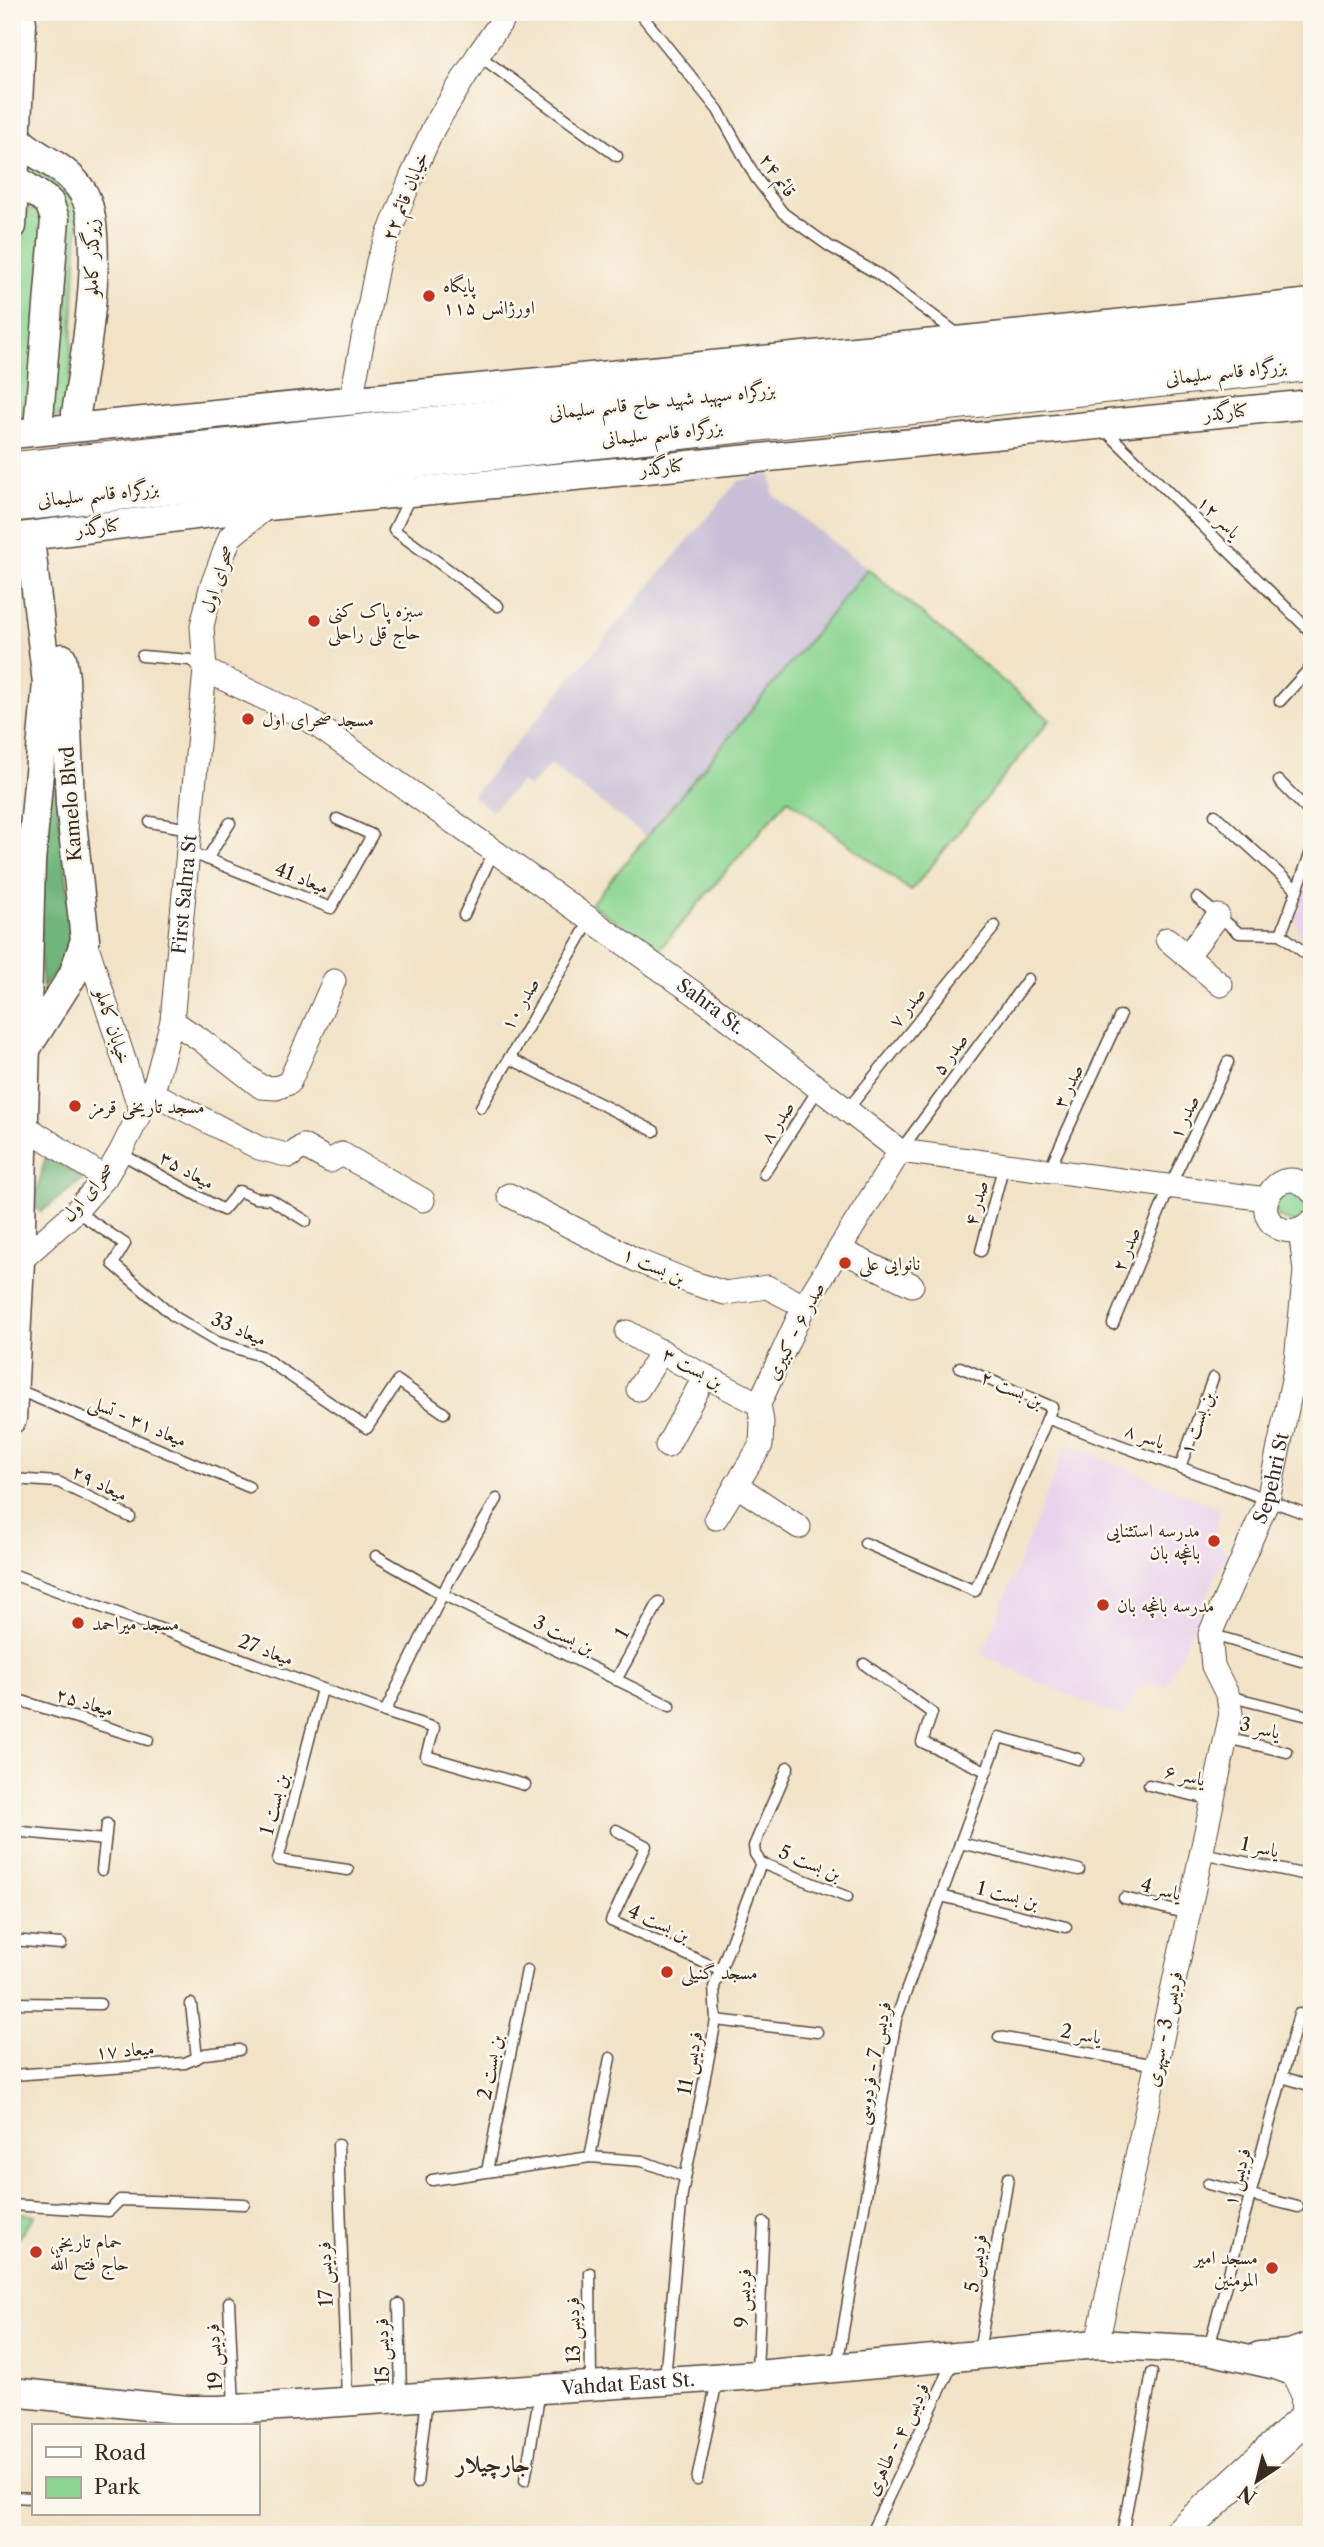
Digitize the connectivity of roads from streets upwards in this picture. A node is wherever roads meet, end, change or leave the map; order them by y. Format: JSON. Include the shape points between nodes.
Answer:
{"nodes":[{"id":1,"x":20,"y":12,"type":"edge"},
{"id":2,"x":508,"y":12,"type":"edge"},
{"id":3,"x":19,"y":154,"type":"edge"},
{"id":4,"x":43,"y":196,"type":"junction"},
{"id":5,"x":13,"y":218,"type":"edge"},
{"id":6,"x":12,"y":226,"type":"edge"},
{"id":7,"x":1312,"y":303,"type":"edge"},
{"id":8,"x":1312,"y":330,"type":"edge"},
{"id":9,"x":1312,"y":362,"type":"edge"},
{"id":10,"x":351,"y":400,"type":"junction"},
{"id":11,"x":1312,"y":404,"type":"edge"},
{"id":12,"x":76,"y":413,"type":"dead end"},
{"id":13,"x":39,"y":417,"type":"dead end"},
{"id":14,"x":12,"y":434,"type":"edge"},
{"id":15,"x":12,"y":471,"type":"edge"},
{"id":16,"x":12,"y":503,"type":"edge"},
{"id":17,"x":268,"y":506,"type":"junction"},
{"id":18,"x":26,"y":543,"type":"edge"},
{"id":19,"x":205,"y":670,"type":"junction"},
{"id":20,"x":1218,"y":916,"type":"road end"},
{"id":21,"x":1167,"y":939,"type":"dead end"},
{"id":22,"x":85,"y":940,"type":"junction"},
{"id":23,"x":1187,"y":956,"type":"junction"},
{"id":24,"x":334,"y":981,"type":"dead end"},
{"id":25,"x":1221,"y":985,"type":"dead end"},
{"id":26,"x":172,"y":1021,"type":"junction"},
{"id":27,"x":18,"y":1052,"type":"edge"},
{"id":28,"x":146,"y":1102,"type":"junction"},
{"id":29,"x":23,"y":1125,"type":"junction"},
{"id":30,"x":900,"y":1151,"type":"junction"},
{"id":31,"x":105,"y":1178,"type":"junction"},
{"id":32,"x":1309,"y":1184,"type":"edge"},
{"id":33,"x":509,"y":1195,"type":"dead end"},
{"id":34,"x":1266,"y":1199,"type":"junction"},
{"id":35,"x":423,"y":1200,"type":"dead end"},
{"id":36,"x":21,"y":1203,"type":"junction"},
{"id":37,"x":70,"y":1216,"type":"junction"},
{"id":38,"x":1306,"y":1224,"type":"edge"},
{"id":39,"x":16,"y":1231,"type":"edge"},
{"id":40,"x":840,"y":1250,"type":"junction"},
{"id":41,"x":20,"y":1261,"type":"junction"},
{"id":42,"x":1308,"y":1271,"type":"edge"},
{"id":43,"x":912,"y":1285,"type":"dead end"},
{"id":44,"x":804,"y":1306,"type":"junction"},
{"id":45,"x":627,"y":1332,"type":"dead end"},
{"id":46,"x":662,"y":1351,"type":"junction"},
{"id":47,"x":705,"y":1376,"type":"junction"},
{"id":48,"x":14,"y":1388,"type":"edge"},
{"id":49,"x":638,"y":1389,"type":"dead end"},
{"id":50,"x":759,"y":1404,"type":"junction"},
{"id":51,"x":12,"y":1419,"type":"edge"},
{"id":52,"x":667,"y":1446,"type":"dead end"},
{"id":53,"x":736,"y":1485,"type":"junction"},
{"id":54,"x":716,"y":1518,"type":"dead end"},
{"id":55,"x":799,"y":1527,"type":"dead end"},
{"id":56,"x":1229,"y":1705,"type":"joint"},
{"id":57,"x":1097,"y":2344,"type":"junction"},
{"id":58,"x":1307,"y":2365,"type":"edge"},
{"id":59,"x":12,"y":2392,"type":"edge"},
{"id":60,"x":1309,"y":2414,"type":"edge"},
{"id":61,"x":1178,"y":2535,"type":"edge"}],
"edges":[{"from":1,"to":3,"type":"street"},
{"from":2,"to":10,"type":"street","name":"خیابان قائم ۲۲","via":[[434,127],[411,178],[379,261]]},
{"from":3,"to":4,"type":"street","via":[[27,188]]},
{"from":3,"to":5,"type":"street"},
{"from":3,"to":12,"type":"street","name":"زیرگذر کاملو","via":[[72,177],[92,212],[92,296]]},
{"from":4,"to":5,"type":"street","via":[[20,202]]},
{"from":4,"to":13,"type":"street","name":"زیرگذر کاملو","via":[[54,209],[55,219]]},
{"from":5,"to":6,"type":"street"},
{"from":7,"to":10,"type":"street"},
{"from":8,"to":15,"type":"highway","name":"بزرگراه سپهبد شهید حاج قاسم سلیمانی"},
{"from":9,"to":16,"type":"highway","name":"بزرگراه قاسم سلیمانی"},
{"from":10,"to":14,"type":"street"},
{"from":11,"to":17,"type":"street","name":"کنارگذر"},
{"from":17,"to":18,"type":"street","name":"کنارگذر"},
{"from":17,"to":19,"type":"street","name":"صحرای اول","via":[[230,537],[220,563],[202,626]]},
{"from":18,"to":22,"type":"street","name":"Kamelo Blvd","via":[[48,588],[65,678],[70,804]]},
{"from":18,"to":27,"type":"street","name":"Kamelo Blvd","via":[[17,565],[30,676],[44,709],[27,863]]},
{"from":19,"to":26,"type":"street","name":"First Sahra St","via":[[194,847]]},
{"from":19,"to":30,"type":"street","name":"Sahra St.","via":[[308,719],[591,919]]},
{"from":20,"to":23,"type":"street"},
{"from":21,"to":23,"type":"street"},
{"from":22,"to":27,"type":"street","name":"Kamelo Blvd","via":[[73,975]]},
{"from":22,"to":28,"type":"street","name":"خیابان کاملو"},
{"from":23,"to":25,"type":"street"},
{"from":24,"to":26,"type":"street","via":[[289,1083],[276,1088],[261,1087]]},
{"from":26,"to":28,"type":"street","name":"First Sahra St"},
{"from":27,"to":29,"type":"street","name":"Kamelo Blvd"},
{"from":28,"to":31,"type":"street","name":"صحرای اول"},
{"from":28,"to":35,"type":"street","via":[[259,1148],[290,1156],[303,1146],[330,1161],[342,1154]]},
{"from":29,"to":31,"type":"street"},
{"from":29,"to":36,"type":"street","name":"Kamelo Blvd"},
{"from":30,"to":34,"type":"street"},
{"from":30,"to":40,"type":"street","name":"صدر ۶ - کبیری"},
{"from":31,"to":37,"type":"street","name":"صحرای اول"},
{"from":32,"to":34,"type":"street","via":[[1279,1183]]},
{"from":33,"to":44,"type":"street","name":"بن بست ۱","via":[[638,1261],[690,1282],[725,1293],[766,1287]]},
{"from":34,"to":38,"type":"street","via":[[1266,1213],[1274,1224],[1286,1230]]},
{"from":36,"to":37,"type":"street","via":[[44,1225]]},
{"from":36,"to":39,"type":"street","name":"Kamelo Blvd"},
{"from":37,"to":41,"type":"street","name":"صحرای اول"},
{"from":38,"to":42,"type":"street","name":"Sepehri St"},
{"from":39,"to":41,"type":"street","name":"Kamelo Blvd"},
{"from":40,"to":43,"type":"street"},
{"from":40,"to":44,"type":"street","name":"صدر ۶ - کبیری"},
{"from":41,"to":48,"type":"street","name":"Kamelo Blvd"},
{"from":42,"to":56,"type":"street","name":"Sepehri St","via":[[1299,1371],[1268,1500],[1210,1634],[1213,1666]]},
{"from":44,"to":50,"type":"street","name":"صدر ۶ - کبیری"},
{"from":45,"to":46,"type":"street","name":"بن بست ۳"},
{"from":46,"to":47,"type":"street","name":"بن بست ۳"},
{"from":46,"to":49,"type":"street"},
{"from":47,"to":50,"type":"street","name":"بن بست ۳"},
{"from":47,"to":52,"type":"street"},
{"from":48,"to":51,"type":"street","name":"Kamelo Blvd"},
{"from":50,"to":53,"type":"street","name":"صدر ۶ - کبیری","via":[[761,1444]]},
{"from":53,"to":54,"type":"street","name":"صدر ۶ - کبیری"},
{"from":53,"to":55,"type":"street"},
{"from":56,"to":57,"type":"street","name":"فردیس 3 - سپهری","via":[[1226,1738]]},
{"from":57,"to":58,"type":"street","name":"Vahdat East St.","via":[[1209,2350]]},
{"from":57,"to":59,"type":"street","name":"Vahdat East St.","via":[[757,2375],[225,2413]]},
{"from":58,"to":60,"type":"main road"},
{"from":60,"to":61,"type":"main road"}]}
